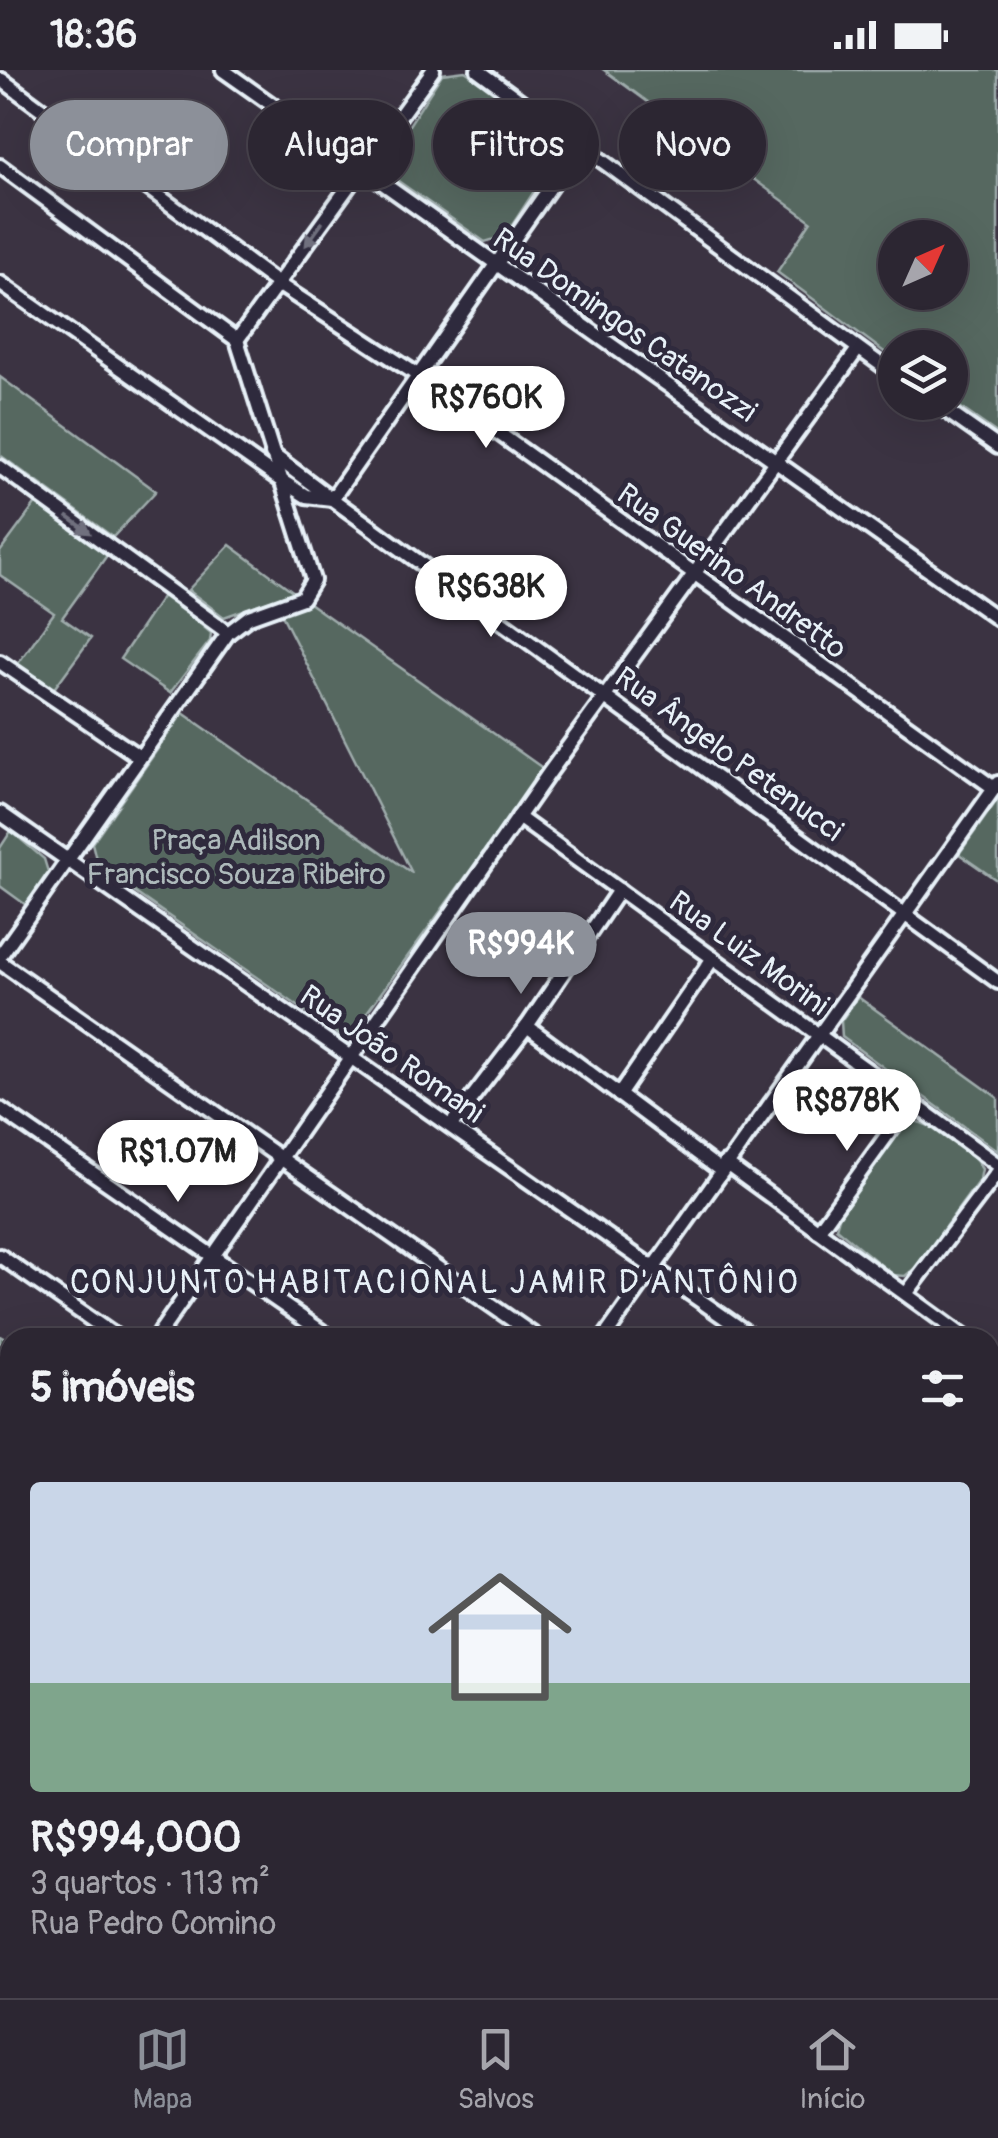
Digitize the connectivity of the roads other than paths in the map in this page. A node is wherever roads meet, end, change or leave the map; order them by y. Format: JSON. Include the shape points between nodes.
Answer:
{"nodes":[{"id":1,"x":224,"y":70,"type":"edge"},
{"id":2,"x":433,"y":70,"type":"edge"},
{"id":3,"x":478,"y":70,"type":"edge"},
{"id":4,"x":4,"y":78,"type":"edge"},
{"id":5,"x":267,"y":100,"type":"edge"},
{"id":6,"x":412,"y":100,"type":"edge"},
{"id":7,"x":520,"y":100,"type":"edge"},
{"id":8,"x":599,"y":157,"type":"edge"},
{"id":9,"x":0,"y":166,"type":"edge"},
{"id":10,"x":347,"y":190,"type":"edge"},
{"id":11,"x":393,"y":190,"type":"edge"},
{"id":12,"x":548,"y":190,"type":"edge"},
{"id":13,"x":496,"y":266,"type":"junction"},
{"id":14,"x":0,"y":282,"type":"edge"},
{"id":15,"x":278,"y":284,"type":"junction"},
{"id":16,"x":236,"y":340,"type":"junction"},
{"id":17,"x":858,"y":349,"type":"junction"},
{"id":18,"x":878,"y":363,"type":"edge"},
{"id":19,"x":416,"y":374,"type":"junction"},
{"id":20,"x":960,"y":420,"type":"edge"},
{"id":21,"x":998,"y":447,"type":"edge"},
{"id":22,"x":272,"y":454,"type":"junction"},
{"id":23,"x":775,"y":460,"type":"junction"},
{"id":24,"x":0,"y":467,"type":"edge"},
{"id":25,"x":279,"y":480,"type":"junction"},
{"id":26,"x":332,"y":499,"type":"junction"},
{"id":27,"x":693,"y":575,"type":"junction"},
{"id":28,"x":998,"y":619,"type":"edge"},
{"id":29,"x":228,"y":633,"type":"junction"},
{"id":30,"x":0,"y":662,"type":"edge"},
{"id":31,"x":606,"y":696,"type":"junction"},
{"id":32,"x":138,"y":756,"type":"junction"},
{"id":33,"x":996,"y":785,"type":"edge"},
{"id":34,"x":0,"y":812,"type":"edge"},
{"id":35,"x":518,"y":817,"type":"junction"},
{"id":36,"x":69,"y":860,"type":"junction"},
{"id":37,"x":619,"y":890,"type":"junction"},
{"id":38,"x":906,"y":913,"type":"junction"},
{"id":39,"x":713,"y":958,"type":"junction"},
{"id":40,"x":0,"y":959,"type":"edge"},
{"id":41,"x":998,"y":982,"type":"edge"},
{"id":42,"x":527,"y":1026,"type":"junction"},
{"id":43,"x":820,"y":1036,"type":"junction"},
{"id":44,"x":350,"y":1056,"type":"junction"},
{"id":45,"x":620,"y":1095,"type":"junction"},
{"id":46,"x":911,"y":1102,"type":"junction"},
{"id":47,"x":0,"y":1109,"type":"edge"},
{"id":48,"x":451,"y":1125,"type":"junction"},
{"id":49,"x":282,"y":1157,"type":"junction"},
{"id":50,"x":722,"y":1167,"type":"junction"},
{"id":51,"x":998,"y":1169,"type":"edge"},
{"id":52,"x":818,"y":1232,"type":"junction"},
{"id":53,"x":212,"y":1255,"type":"junction"},
{"id":54,"x":0,"y":1256,"type":"edge"},
{"id":55,"x":653,"y":1267,"type":"junction"},
{"id":56,"x":906,"y":1294,"type":"junction"},
{"id":57,"x":104,"y":1328,"type":"edge"},
{"id":58,"x":163,"y":1328,"type":"edge"},
{"id":59,"x":317,"y":1328,"type":"edge"},
{"id":60,"x":524,"y":1328,"type":"edge"},
{"id":61,"x":611,"y":1328,"type":"edge"},
{"id":62,"x":740,"y":1328,"type":"edge"},
{"id":63,"x":952,"y":1328,"type":"edge"}],
"edges":[{"from":1,"to":5,"type":"street","name":"Rua Domingos Catanozzi"},
{"from":2,"to":6,"type":"street"},
{"from":3,"to":7,"type":"street"},
{"from":4,"to":15,"type":"street","name":"Rua Guerino Andretto"},
{"from":8,"to":17,"type":"street"},
{"from":9,"to":16,"type":"street"},
{"from":10,"to":15,"type":"street","one_way":true},
{"from":11,"to":13,"type":"street","name":"Rua Domingos Catanozzi"},
{"from":12,"to":13,"type":"street"},
{"from":13,"to":19,"type":"street"},
{"from":13,"to":23,"type":"street","name":"Rua Domingos Catanozzi"},
{"from":14,"to":25,"type":"street","name":"Rua Ângelo Petenucci"},
{"from":15,"to":16,"type":"street"},
{"from":15,"to":19,"type":"street","name":"Rua Guerino Andretto"},
{"from":16,"to":22,"type":"street"},
{"from":17,"to":18,"type":"street"},
{"from":17,"to":23,"type":"street"},
{"from":19,"to":26,"type":"street"},
{"from":19,"to":27,"type":"street","name":"Rua Guerino Andretto"},
{"from":20,"to":21,"type":"street"},
{"from":22,"to":25,"type":"street"},
{"from":22,"to":26,"type":"street","name":"Rua Ângelo Petenucci"},
{"from":23,"to":27,"type":"street"},
{"from":23,"to":28,"type":"street","name":"Rua Domingos Catanozzi"},
{"from":24,"to":29,"type":"street","one_way":true},
{"from":25,"to":26,"type":"street","name":"Rua Ângelo Petenucci","via":[[306,496]]},
{"from":25,"to":29,"type":"street","via":[[309,566],[310,589],[249,616]]},
{"from":26,"to":31,"type":"street","name":"Rua Ângelo Petenucci"},
{"from":27,"to":31,"type":"street"},
{"from":27,"to":33,"type":"street","name":"Rua Guerino Andretto"},
{"from":29,"to":32,"type":"street"},
{"from":30,"to":32,"type":"street"},
{"from":31,"to":35,"type":"street"},
{"from":31,"to":38,"type":"street","name":"Rua Ângelo Petenucci"},
{"from":32,"to":36,"type":"street"},
{"from":33,"to":38,"type":"street"},
{"from":34,"to":36,"type":"street","name":"Rua João Romani"},
{"from":35,"to":37,"type":"street","name":"Rua Luiz Morini"},
{"from":35,"to":44,"type":"street"},
{"from":36,"to":40,"type":"street"},
{"from":36,"to":44,"type":"street","name":"Rua João Romani"},
{"from":37,"to":39,"type":"street","name":"Rua Luiz Morini"},
{"from":37,"to":42,"type":"street"},
{"from":38,"to":41,"type":"street","name":"Rua Ângelo Petenucci"},
{"from":38,"to":43,"type":"street"},
{"from":39,"to":43,"type":"street","name":"Rua Luiz Morini"},
{"from":39,"to":45,"type":"street"},
{"from":40,"to":49,"type":"street"},
{"from":42,"to":45,"type":"street"},
{"from":42,"to":48,"type":"street"},
{"from":43,"to":46,"type":"street","name":"Rua Luiz Morini"},
{"from":43,"to":50,"type":"street"},
{"from":44,"to":48,"type":"street","name":"Rua João Romani"},
{"from":44,"to":49,"type":"street"},
{"from":45,"to":50,"type":"street"},
{"from":46,"to":51,"type":"street","name":"Rua Luiz Morini"},
{"from":46,"to":52,"type":"street"},
{"from":47,"to":53,"type":"street"},
{"from":48,"to":55,"type":"street","name":"Rua João Romani"},
{"from":49,"to":53,"type":"street"},
{"from":49,"to":60,"type":"street"},
{"from":50,"to":52,"type":"street"},
{"from":50,"to":55,"type":"street"},
{"from":51,"to":56,"type":"street"},
{"from":52,"to":56,"type":"street"},
{"from":53,"to":58,"type":"street"},
{"from":53,"to":59,"type":"street"},
{"from":54,"to":57,"type":"street"},
{"from":55,"to":61,"type":"street"},
{"from":55,"to":62,"type":"street","name":"Rua João Romani"},
{"from":56,"to":63,"type":"street"}]}
